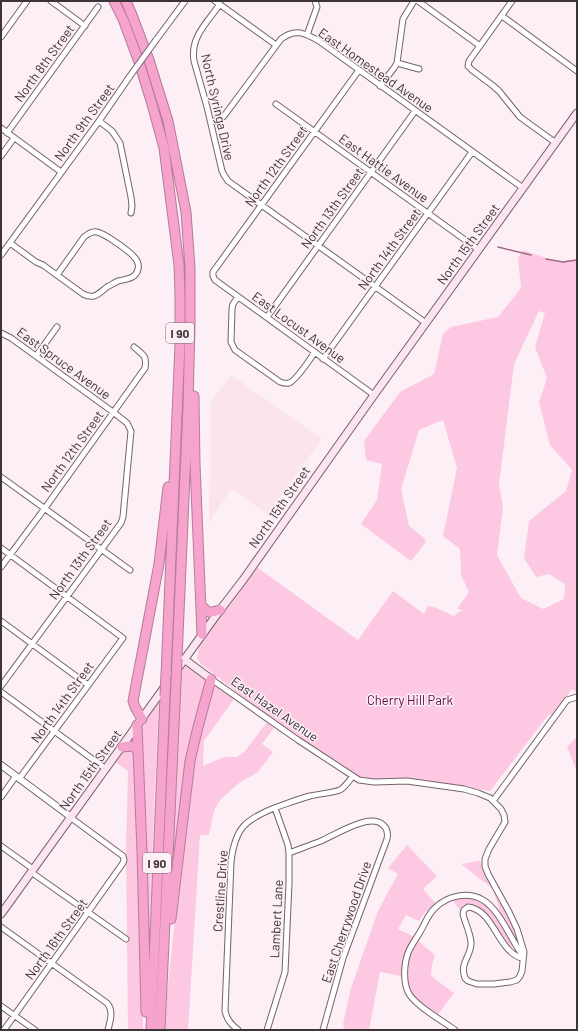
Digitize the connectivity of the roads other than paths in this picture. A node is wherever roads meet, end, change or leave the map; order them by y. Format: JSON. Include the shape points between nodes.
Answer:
{"nodes":[{"id":1,"x":51,"y":1,"type":"edge"},
{"id":2,"x":114,"y":1,"type":"edge"},
{"id":3,"x":126,"y":1,"type":"edge"},
{"id":4,"x":185,"y":1,"type":"edge"},
{"id":5,"x":316,"y":1,"type":"edge"},
{"id":6,"x":414,"y":1,"type":"edge"},
{"id":7,"x":418,"y":1,"type":"edge"},
{"id":8,"x":512,"y":1,"type":"edge"},
{"id":9,"x":24,"y":2,"type":"edge"},
{"id":10,"x":218,"y":3,"type":"edge"},
{"id":11,"x":98,"y":7,"type":"dead end"},
{"id":12,"x":502,"y":16,"type":"junction"},
{"id":13,"x":85,"y":26,"type":"junction"},
{"id":14,"x":307,"y":35,"type":"junction"},
{"id":15,"x":1,"y":37,"type":"edge"},
{"id":16,"x":276,"y":46,"type":"junction"},
{"id":17,"x":480,"y":46,"type":"junction"},
{"id":18,"x":397,"y":63,"type":"junction"},
{"id":19,"x":419,"y":69,"type":"dead end"},
{"id":20,"x":359,"y":70,"type":"junction"},
{"id":21,"x":577,"y":71,"type":"edge"},
{"id":22,"x":380,"y":86,"type":"junction"},
{"id":23,"x":276,"y":104,"type":"dead end"},
{"id":24,"x":415,"y":111,"type":"junction"},
{"id":25,"x":577,"y":113,"type":"edge"},
{"id":26,"x":99,"y":121,"type":"junction"},
{"id":27,"x":211,"y":122,"type":"junction"},
{"id":28,"x":1,"y":128,"type":"edge"},
{"id":29,"x":315,"y":131,"type":"junction"},
{"id":30,"x":7,"y":133,"type":"junction"},
{"id":31,"x":14,"y":138,"type":"junction"},
{"id":32,"x":556,"y":143,"type":"junction"},
{"id":33,"x":472,"y":152,"type":"junction"},
{"id":34,"x":1,"y":156,"type":"edge"},
{"id":35,"x":61,"y":172,"type":"junction"},
{"id":36,"x":372,"y":172,"type":"junction"},
{"id":37,"x":523,"y":188,"type":"junction"},
{"id":38,"x":262,"y":205,"type":"junction"},
{"id":39,"x":131,"y":213,"type":"dead end"},
{"id":40,"x":428,"y":213,"type":"junction"},
{"id":41,"x":10,"y":243,"type":"junction"},
{"id":42,"x":318,"y":246,"type":"junction"},
{"id":43,"x":479,"y":250,"type":"junction"},
{"id":44,"x":1,"y":255,"type":"edge"},
{"id":45,"x":57,"y":275,"type":"junction"},
{"id":46,"x":213,"y":275,"type":"joint"},
{"id":47,"x":375,"y":287,"type":"junction"},
{"id":48,"x":238,"y":297,"type":"junction"},
{"id":49,"x":267,"y":318,"type":"junction"},
{"id":50,"x":190,"y":322,"type":"junction"},
{"id":51,"x":426,"y":323,"type":"junction"},
{"id":52,"x":57,"y":327,"type":"dead end"},
{"id":53,"x":1,"y":333,"type":"edge"},
{"id":54,"x":134,"y":347,"type":"dead end"},
{"id":55,"x":315,"y":352,"type":"junction"},
{"id":56,"x":36,"y":356,"type":"junction"},
{"id":57,"x":323,"y":358,"type":"junction"},
{"id":58,"x":374,"y":395,"type":"junction"},
{"id":59,"x":113,"y":412,"type":"junction"},
{"id":60,"x":176,"y":434,"type":"junction"},
{"id":61,"x":1,"y":477,"type":"edge"},
{"id":62,"x":45,"y":508,"type":"junction"},
{"id":63,"x":1,"y":548,"type":"edge"},
{"id":64,"x":101,"y":549,"type":"junction"},
{"id":65,"x":10,"y":555,"type":"junction"},
{"id":66,"x":1,"y":567,"type":"edge"},
{"id":67,"x":130,"y":570,"type":"dead end"},
{"id":68,"x":67,"y":596,"type":"junction"},
{"id":69,"x":202,"y":606,"type":"junction"},
{"id":70,"x":220,"y":610,"type":"junction"},
{"id":71,"x":1,"y":621,"type":"edge"},
{"id":72,"x":202,"y":634,"type":"junction"},
{"id":73,"x":32,"y":644,"type":"junction"},
{"id":74,"x":181,"y":659,"type":"junction"},
{"id":75,"x":211,"y":679,"type":"junction"},
{"id":76,"x":88,"y":685,"type":"junction"},
{"id":77,"x":1,"y":686,"type":"edge"},
{"id":78,"x":1,"y":692,"type":"edge"},
{"id":79,"x":577,"y":697,"type":"edge"},
{"id":80,"x":140,"y":722,"type":"junction"},
{"id":81,"x":54,"y":731,"type":"junction"},
{"id":82,"x":122,"y":747,"type":"junction"},
{"id":83,"x":138,"y":750,"type":"junction"},
{"id":84,"x":1,"y":765,"type":"edge"},
{"id":85,"x":106,"y":769,"type":"junction"},
{"id":86,"x":352,"y":776,"type":"junction"},
{"id":87,"x":18,"y":777,"type":"junction"},
{"id":88,"x":1,"y":797,"type":"edge"},
{"id":89,"x":493,"y":801,"type":"junction"},
{"id":90,"x":275,"y":808,"type":"junction"},
{"id":91,"x":71,"y":816,"type":"junction"},
{"id":92,"x":1,"y":846,"type":"edge"},
{"id":93,"x":289,"y":853,"type":"junction"},
{"id":94,"x":32,"y":871,"type":"junction"},
{"id":95,"x":88,"y":912,"type":"junction"},
{"id":96,"x":1,"y":914,"type":"edge"},
{"id":97,"x":1,"y":927,"type":"edge"},
{"id":98,"x":126,"y":939,"type":"dead end"},
{"id":99,"x":523,"y":956,"type":"junction"},
{"id":100,"x":52,"y":962,"type":"junction"},
{"id":101,"x":162,"y":990,"type":"junction"},
{"id":102,"x":1,"y":1006,"type":"edge"},
{"id":103,"x":15,"y":1015,"type":"junction"},
{"id":104,"x":4,"y":1030,"type":"edge"},
{"id":105,"x":35,"y":1030,"type":"edge"},
{"id":106,"x":108,"y":1030,"type":"edge"},
{"id":107,"x":146,"y":1030,"type":"edge"},
{"id":108,"x":150,"y":1030,"type":"edge"},
{"id":109,"x":160,"y":1030,"type":"edge"},
{"id":110,"x":238,"y":1030,"type":"edge"},
{"id":111,"x":267,"y":1030,"type":"edge"},
{"id":112,"x":323,"y":1030,"type":"edge"},
{"id":113,"x":455,"y":1030,"type":"edge"}],
"edges":[{"from":1,"to":13,"type":"street"},
{"from":2,"to":60,"type":"highway","number":"I 90","via":[[139,62],[164,148],[180,265]]},
{"from":3,"to":50,"type":"highway","number":"I 90","via":[[149,60],[168,120],[186,212]]},
{"from":4,"to":26,"type":"street","name":"North 9th Street","bridge":true},
{"from":5,"to":14,"type":"street","via":[[317,7]]},
{"from":6,"to":18,"type":"street","via":[[403,19]]},
{"from":7,"to":17,"type":"street"},
{"from":8,"to":12,"type":"street"},
{"from":9,"to":15,"type":"street"},
{"from":10,"to":16,"type":"street"},
{"from":10,"to":27,"type":"street","name":"North Syringa Drive","via":[[196,37],[193,49]]},
{"from":11,"to":13,"type":"street","name":"North 8th Street"},
{"from":12,"to":17,"type":"street"},
{"from":12,"to":21,"type":"street"},
{"from":13,"to":30,"type":"street","name":"North 8th Street"},
{"from":14,"to":16,"type":"street","name":"East Homestead Avenue","via":[[296,32],[281,39]]},
{"from":14,"to":20,"type":"street","name":"East Homestead Avenue"},
{"from":16,"to":27,"type":"street","via":[[224,116]]},
{"from":17,"to":32,"type":"street","via":[[469,61],[469,68],[492,85],[520,117]]},
{"from":18,"to":19,"type":"street"},
{"from":18,"to":22,"type":"street"},
{"from":20,"to":22,"type":"street","name":"East Homestead Avenue"},
{"from":20,"to":29,"type":"street","name":"North 12th Street"},
{"from":22,"to":24,"type":"street","name":"East Homestead Avenue"},
{"from":23,"to":29,"type":"street","name":"East Hattie Avenue"},
{"from":24,"to":33,"type":"street","name":"East Homestead Avenue"},
{"from":24,"to":36,"type":"street","name":"North 13th Street"},
{"from":25,"to":32,"type":"main road","name":"North 15th Street"},
{"from":26,"to":35,"type":"street","name":"North 9th Street"},
{"from":26,"to":39,"type":"street","via":[[120,143],[132,206]]},
{"from":27,"to":38,"type":"street","name":"North Syringa Drive","via":[[224,175],[228,181]]},
{"from":28,"to":30,"type":"street"},
{"from":29,"to":36,"type":"street","name":"East Hattie Avenue"},
{"from":29,"to":38,"type":"street","name":"North 12th Street"},
{"from":30,"to":31,"type":"street"},
{"from":31,"to":34,"type":"street"},
{"from":31,"to":35,"type":"street"},
{"from":32,"to":37,"type":"main road","name":"North 15th Street"},
{"from":33,"to":37,"type":"street","name":"East Homestead Avenue"},
{"from":33,"to":40,"type":"street","name":"North 14th Street"},
{"from":35,"to":41,"type":"street","name":"North 9th Street"},
{"from":36,"to":40,"type":"street","name":"East Hattie Avenue"},
{"from":36,"to":42,"type":"street","name":"North 13th Street"},
{"from":37,"to":43,"type":"main road","name":"North 15th Street"},
{"from":38,"to":42,"type":"street"},
{"from":38,"to":46,"type":"street","name":"North 12th Street"},
{"from":40,"to":43,"type":"street","name":"East Hattie Avenue"},
{"from":40,"to":47,"type":"street","name":"North 14th Street"},
{"from":41,"to":44,"type":"street","name":"North 9th Street"},
{"from":41,"to":45,"type":"street"},
{"from":42,"to":47,"type":"street"},
{"from":42,"to":49,"type":"street","name":"North 13th Street"},
{"from":43,"to":51,"type":"main road","name":"North 15th Street"},
{"from":45,"to":45,"type":"street","via":[[85,295],[95,296],[112,284],[133,277],[138,267],[131,254],[100,232],[93,232],[84,237]]},
{"from":46,"to":48,"type":"street","name":"East Locust Avenue","via":[[215,280]]},
{"from":47,"to":51,"type":"street"},
{"from":47,"to":57,"type":"street","name":"North 14th Street"},
{"from":48,"to":49,"type":"street","name":"East Locust Avenue"},
{"from":48,"to":55,"type":"street","via":[[232,309],[231,338],[235,350],[284,384],[295,379]]},
{"from":49,"to":55,"type":"street","name":"East Locust Avenue"},
{"from":50,"to":69,"type":"highway","number":"I 90"},
{"from":50,"to":74,"type":"highway","number":"I 90"},
{"from":51,"to":58,"type":"main road","name":"North 15th Street"},
{"from":52,"to":56,"type":"street"},
{"from":53,"to":56,"type":"street","name":"East Spruce Avenue"},
{"from":54,"to":59,"type":"street","name":"North 12th Street","via":[[143,354],[146,360],[145,368]]},
{"from":55,"to":57,"type":"street","name":"East Locust Avenue"},
{"from":56,"to":59,"type":"street","name":"East Spruce Avenue"},
{"from":57,"to":58,"type":"street","name":"East Locust Avenue"},
{"from":58,"to":70,"type":"main road","name":"North 15th Street"},
{"from":59,"to":62,"type":"street","name":"North 12th Street"},
{"from":59,"to":64,"type":"street","name":"North 13th Street","via":[[127,423],[131,431],[124,517]]},
{"from":60,"to":80,"type":"highway","via":[[159,564],[133,701]]},
{"from":60,"to":108,"type":"highway","number":"I 90","bridge":true},
{"from":61,"to":62,"type":"street"},
{"from":62,"to":64,"type":"street"},
{"from":62,"to":65,"type":"street","name":"North 12th Street"},
{"from":63,"to":65,"type":"street"},
{"from":64,"to":67,"type":"street"},
{"from":64,"to":68,"type":"street","name":"North 13th Street"},
{"from":65,"to":66,"type":"street","name":"North 12th Street"},
{"from":65,"to":68,"type":"street"},
{"from":68,"to":73,"type":"street","name":"North 13th Street"},
{"from":68,"to":76,"type":"street","name":"North 14th Street","via":[[123,638]]},
{"from":69,"to":70,"type":"highway","via":[[210,612]]},
{"from":69,"to":72,"type":"highway","number":"I 90"},
{"from":70,"to":72,"type":"main road","name":"North 15th Street"},
{"from":71,"to":73,"type":"street"},
{"from":72,"to":74,"type":"main road","name":"North 15th Street"},
{"from":73,"to":76,"type":"street"},
{"from":73,"to":77,"type":"street","name":"North 13th Street"},
{"from":74,"to":75,"type":"main road","name":"East Hazel Avenue"},
{"from":74,"to":80,"type":"main road","name":"North 15th Street"},
{"from":74,"to":101,"type":"highway","number":"I 90","bridge":true,"via":[[176,683]]},
{"from":75,"to":86,"type":"street","name":"East Hazel Avenue"},
{"from":75,"to":101,"type":"highway","via":[[190,761]]},
{"from":76,"to":81,"type":"street","name":"North 14th Street"},
{"from":78,"to":81,"type":"street"},
{"from":79,"to":89,"type":"street","via":[[566,700]]},
{"from":80,"to":82,"type":"main road","name":"North 15th Street"},
{"from":80,"to":83,"type":"highway","number":"I 90"},
{"from":81,"to":85,"type":"street"},
{"from":81,"to":87,"type":"street","name":"North 14th Street"},
{"from":82,"to":83,"type":"highway","via":[[132,746]]},
{"from":82,"to":85,"type":"main road","name":"North 15th Street"},
{"from":83,"to":107,"type":"highway","number":"I 90"},
{"from":84,"to":87,"type":"street"},
{"from":85,"to":91,"type":"main road","name":"North 15th Street"},
{"from":86,"to":89,"type":"street","name":"East Hazel Avenue","via":[[367,782],[407,781],[452,787],[478,793]]},
{"from":86,"to":90,"type":"street","name":"Crestline Drive","via":[[340,790],[310,796]]},
{"from":87,"to":88,"type":"street","name":"North 14th Street"},
{"from":87,"to":91,"type":"street"},
{"from":89,"to":99,"type":"street","via":[[501,809],[505,822],[489,849],[485,859],[486,866],[517,929]]},
{"from":90,"to":93,"type":"street","name":"Lambert Lane"},
{"from":90,"to":110,"type":"street","name":"Crestline Drive","via":[[246,823],[240,831],[232,854],[225,1011],[227,1019]]},
{"from":91,"to":94,"type":"main road","name":"North 15th Street"},
{"from":91,"to":95,"type":"street","name":"North 16th Street","via":[[123,856],[124,860]]},
{"from":92,"to":94,"type":"street"},
{"from":93,"to":111,"type":"street","name":"Lambert Lane","via":[[285,972]]},
{"from":93,"to":112,"type":"street","name":"East Cherrywood Drive","via":[[361,823],[376,821],[387,830],[387,839],[343,958]]},
{"from":94,"to":95,"type":"street"},
{"from":94,"to":96,"type":"main road","name":"North 15th Street"},
{"from":95,"to":98,"type":"street"},
{"from":95,"to":100,"type":"street","name":"North 16th Street"},
{"from":97,"to":100,"type":"street"},
{"from":99,"to":99,"type":"street","via":[[523,965],[517,980],[494,984],[476,984],[468,981],[463,967],[471,942],[464,910],[470,908],[480,913],[491,924],[508,950],[521,958]]},
{"from":99,"to":113,"type":"street","via":[[497,913],[481,899],[456,896],[434,909],[408,953],[405,982],[407,991],[414,1001]]},
{"from":100,"to":103,"type":"street","name":"North 16th Street"},
{"from":100,"to":106,"type":"street","via":[[107,1003],[111,1008]]},
{"from":101,"to":109,"type":"highway","number":"I 90"},
{"from":102,"to":103,"type":"street"},
{"from":103,"to":104,"type":"street","name":"North 16th Street"},
{"from":103,"to":105,"type":"street"}]}
